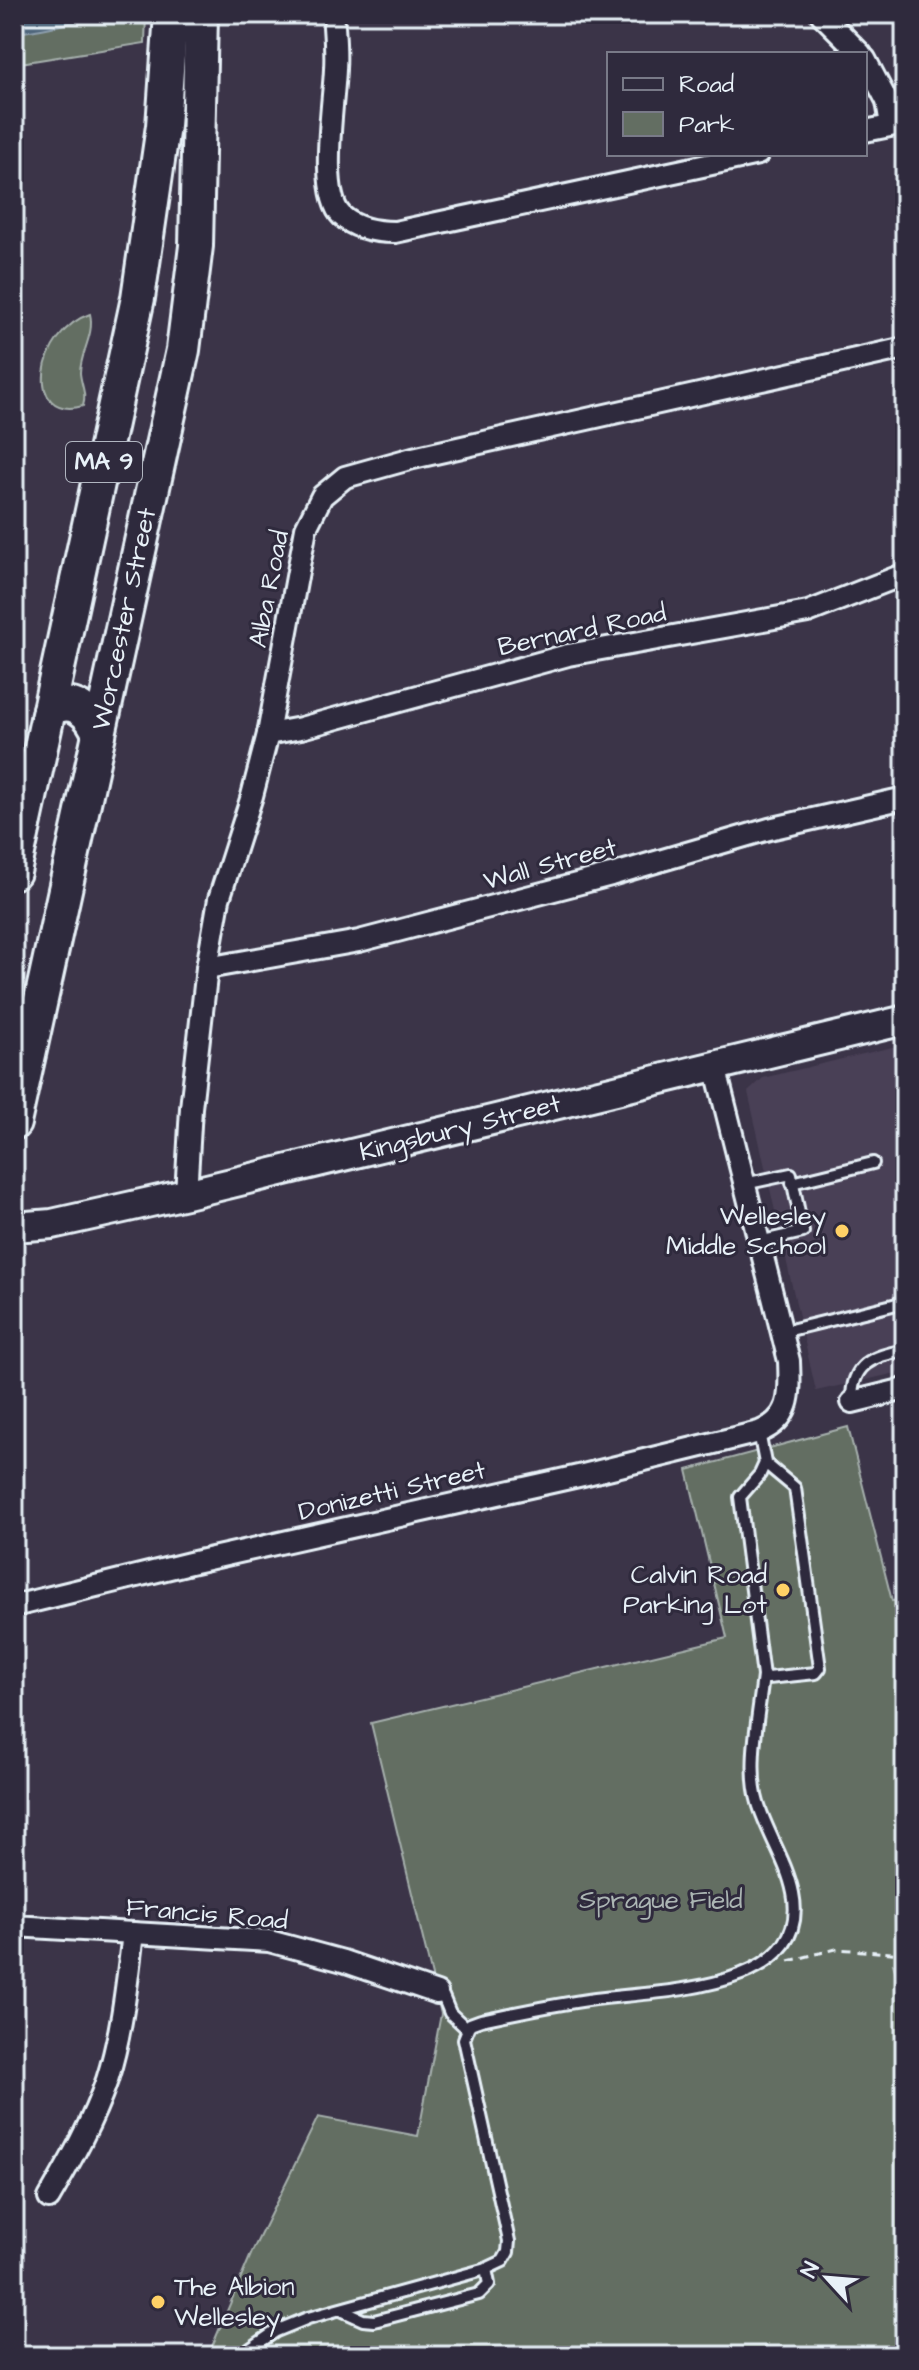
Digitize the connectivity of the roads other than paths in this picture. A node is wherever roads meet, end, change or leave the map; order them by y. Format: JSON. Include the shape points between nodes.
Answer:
{"nodes":[{"id":1,"x":171,"y":14,"type":"edge"},
{"id":2,"x":201,"y":14,"type":"edge"},
{"id":3,"x":821,"y":14,"type":"edge"},
{"id":4,"x":334,"y":26,"type":"dead end"},
{"id":5,"x":859,"y":52,"type":"edge"},
{"id":6,"x":867,"y":63,"type":"edge"},
{"id":7,"x":898,"y":124,"type":"edge"},
{"id":8,"x":867,"y":131,"type":"edge"},
{"id":9,"x":749,"y":156,"type":"edge"},
{"id":10,"x":905,"y":348,"type":"edge"},
{"id":11,"x":905,"y":574,"type":"edge"},
{"id":12,"x":49,"y":710,"type":"junction"},
{"id":13,"x":99,"y":734,"type":"junction"},
{"id":14,"x":268,"y":734,"type":"junction"},
{"id":15,"x":905,"y":798,"type":"edge"},
{"id":16,"x":15,"y":866,"type":"edge"},
{"id":17,"x":207,"y":968,"type":"junction"},
{"id":18,"x":905,"y":1020,"type":"edge"},
{"id":19,"x":715,"y":1066,"type":"junction"},
{"id":20,"x":14,"y":1123,"type":"edge"},
{"id":21,"x":873,"y":1163,"type":"dead end"},
{"id":22,"x":792,"y":1183,"type":"junction"},
{"id":23,"x":744,"y":1184,"type":"junction"},
{"id":24,"x":186,"y":1194,"type":"junction"},
{"id":25,"x":14,"y":1227,"type":"edge"},
{"id":26,"x":759,"y":1242,"type":"junction"},
{"id":27,"x":905,"y":1302,"type":"edge"},
{"id":28,"x":782,"y":1332,"type":"junction"},
{"id":29,"x":905,"y":1350,"type":"edge"},
{"id":30,"x":905,"y":1389,"type":"edge"},
{"id":31,"x":852,"y":1402,"type":"joint"},
{"id":32,"x":759,"y":1432,"type":"junction"},
{"id":33,"x":765,"y":1463,"type":"junction"},
{"id":34,"x":14,"y":1606,"type":"edge"},
{"id":35,"x":763,"y":1676,"type":"junction"},
{"id":36,"x":14,"y":1926,"type":"edge"},
{"id":37,"x":133,"y":1933,"type":"junction"},
{"id":38,"x":437,"y":1993,"type":"joint"},
{"id":39,"x":466,"y":2028,"type":"junction"},
{"id":40,"x":49,"y":2198,"type":"dead end"},
{"id":41,"x":486,"y":2269,"type":"junction"},
{"id":42,"x":341,"y":2310,"type":"junction"},
{"id":43,"x":240,"y":2356,"type":"edge"}],
"edges":[{"from":1,"to":12,"type":"highway","name":"Worcester Street","number":"MA 9","via":[[163,126],[142,276]]},
{"from":2,"to":13,"type":"highway","name":"Worcester Street","number":"MA 9","via":[[196,234],[187,327]]},
{"from":3,"to":5,"type":"street"},
{"from":4,"to":9,"type":"street","via":[[328,140],[333,202],[343,217],[374,232],[395,232]]},
{"from":6,"to":7,"type":"street"},
{"from":7,"to":8,"type":"street"},
{"from":10,"to":14,"type":"street","name":"Alba Road","via":[[345,477],[322,496],[306,528]]},
{"from":11,"to":14,"type":"street","name":"Bernard Road","via":[[808,612],[568,655]]},
{"from":12,"to":13,"type":"highway","via":[[65,703],[78,707]]},
{"from":12,"to":16,"type":"highway","name":"Worcester Street","number":"MA 9"},
{"from":13,"to":20,"type":"highway","name":"Worcester Street","number":"MA 9"},
{"from":14,"to":17,"type":"street","name":"Alba Road","via":[[219,899]]},
{"from":15,"to":17,"type":"street","name":"Wall Street","via":[[769,829],[359,941]]},
{"from":17,"to":24,"type":"street","name":"Alba Road"},
{"from":18,"to":19,"type":"main road","name":"Kingsbury Street"},
{"from":19,"to":23,"type":"street"},
{"from":19,"to":24,"type":"main road","name":"Kingsbury Street"},
{"from":21,"to":22,"type":"lane"},
{"from":22,"to":23,"type":"lane","via":[[791,1174]]},
{"from":22,"to":26,"type":"lane","via":[[803,1232]]},
{"from":23,"to":26,"type":"street"},
{"from":24,"to":25,"type":"main road","name":"Kingsbury Street","via":[[52,1224]]},
{"from":26,"to":28,"type":"street"},
{"from":27,"to":28,"type":"lane"},
{"from":28,"to":32,"type":"street","name":"Donizetti Street","via":[[790,1395],[774,1426]]},
{"from":29,"to":31,"type":"lane","via":[[866,1362],[852,1383]]},
{"from":30,"to":31,"type":"street"},
{"from":32,"to":33,"type":"lane"},
{"from":32,"to":34,"type":"street","name":"Donizetti Street"},
{"from":33,"to":35,"type":"lane","via":[[740,1497]]},
{"from":33,"to":35,"type":"lane","via":[[795,1488],[820,1669]]},
{"from":35,"to":39,"type":"lane","via":[[756,1794],[795,1906],[783,1944],[766,1962],[717,1983],[561,2004],[481,2020]]},
{"from":36,"to":37,"type":"street","name":"Francis Road"},
{"from":37,"to":38,"type":"street","name":"Francis Road","via":[[269,1941]]},
{"from":37,"to":40,"type":"street","via":[[107,2081]]},
{"from":38,"to":39,"type":"lane"},
{"from":39,"to":41,"type":"lane","via":[[464,2039],[509,2241],[503,2261]]},
{"from":41,"to":42,"type":"lane"},
{"from":41,"to":42,"type":"lane","via":[[489,2284],[479,2294],[374,2321]]},
{"from":42,"to":43,"type":"lane","via":[[291,2324]]}]}
